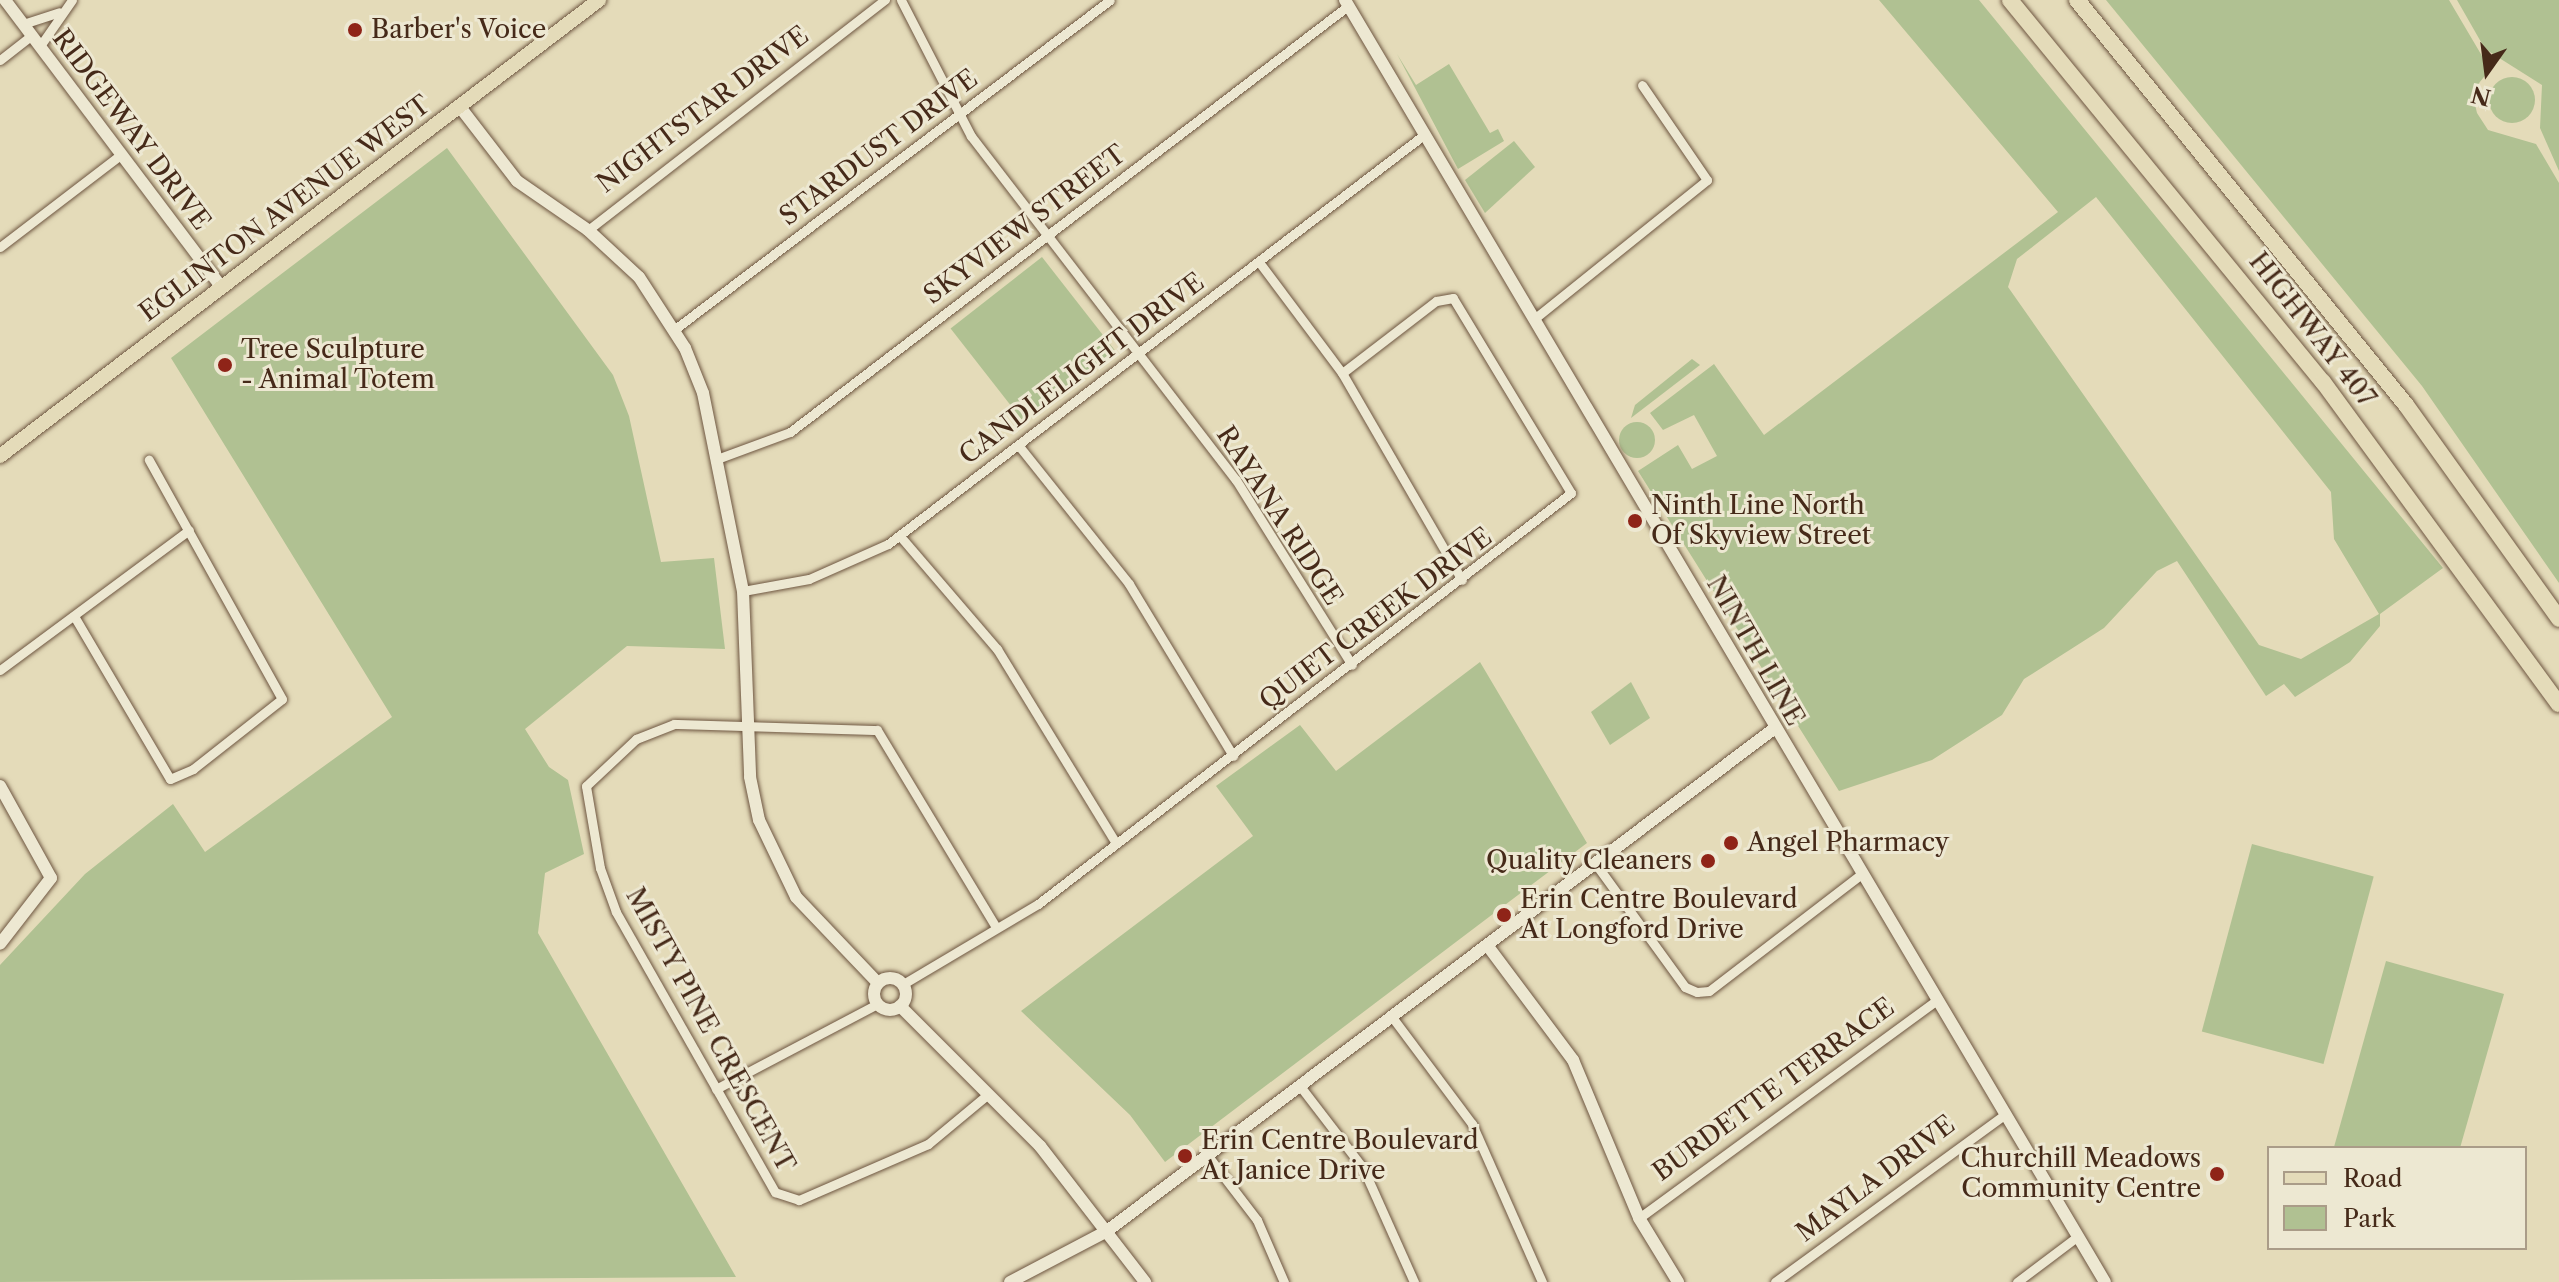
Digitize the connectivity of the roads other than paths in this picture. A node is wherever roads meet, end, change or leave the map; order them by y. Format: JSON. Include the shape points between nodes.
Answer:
{"nodes":[{"id":1,"x":5,"y":0,"type":"edge"},
{"id":2,"x":72,"y":0,"type":"edge"},
{"id":3,"x":599,"y":0,"type":"edge"},
{"id":4,"x":885,"y":0,"type":"edge"},
{"id":5,"x":901,"y":0,"type":"edge"},
{"id":6,"x":1110,"y":0,"type":"edge"},
{"id":7,"x":2010,"y":0,"type":"edge"},
{"id":8,"x":2077,"y":0,"type":"edge"},
{"id":9,"x":1347,"y":3,"type":"edge"},
{"id":10,"x":59,"y":12,"type":"junction"},
{"id":11,"x":28,"y":29,"type":"junction"},
{"id":12,"x":40,"y":46,"type":"junction"},
{"id":13,"x":0,"y":60,"type":"edge"},
{"id":14,"x":1642,"y":85,"type":"dead end"},
{"id":15,"x":460,"y":107,"type":"junction"},
{"id":16,"x":958,"y":115,"type":"junction"},
{"id":17,"x":1425,"y":134,"type":"junction"},
{"id":18,"x":119,"y":156,"type":"junction"},
{"id":19,"x":588,"y":230,"type":"junction"},
{"id":20,"x":1047,"y":235,"type":"junction"},
{"id":21,"x":0,"y":247,"type":"edge"},
{"id":22,"x":1259,"y":262,"type":"junction"},
{"id":23,"x":221,"y":287,"type":"junction"},
{"id":24,"x":1534,"y":319,"type":"junction"},
{"id":25,"x":675,"y":329,"type":"junction"},
{"id":26,"x":1138,"y":353,"type":"junction"},
{"id":27,"x":1342,"y":373,"type":"junction"},
{"id":28,"x":1019,"y":446,"type":"junction"},
{"id":29,"x":0,"y":456,"type":"edge"},
{"id":30,"x":717,"y":459,"type":"junction"},
{"id":31,"x":149,"y":460,"type":"dead end"},
{"id":32,"x":189,"y":530,"type":"junction"},
{"id":33,"x":900,"y":536,"type":"junction"},
{"id":34,"x":1462,"y":580,"type":"junction"},
{"id":35,"x":743,"y":591,"type":"junction"},
{"id":36,"x":74,"y":616,"type":"junction"},
{"id":37,"x":2559,"y":619,"type":"edge"},
{"id":38,"x":1352,"y":665,"type":"junction"},
{"id":39,"x":0,"y":670,"type":"edge"},
{"id":40,"x":2559,"y":704,"type":"edge"},
{"id":41,"x":748,"y":724,"type":"junction"},
{"id":42,"x":1775,"y":728,"type":"junction"},
{"id":43,"x":1233,"y":756,"type":"junction"},
{"id":44,"x":0,"y":786,"type":"edge"},
{"id":45,"x":1116,"y":843,"type":"junction"},
{"id":46,"x":1595,"y":863,"type":"junction"},
{"id":47,"x":1863,"y":873,"type":"junction"},
{"id":48,"x":996,"y":927,"type":"junction"},
{"id":49,"x":0,"y":944,"type":"edge"},
{"id":50,"x":1487,"y":945,"type":"junction"},
{"id":51,"x":878,"y":983,"type":"junction"},
{"id":52,"x":903,"y":984,"type":"junction"},
{"id":53,"x":1937,"y":1000,"type":"junction"},
{"id":54,"x":875,"y":1006,"type":"junction"},
{"id":55,"x":900,"y":1006,"type":"junction"},
{"id":56,"x":1392,"y":1017,"type":"junction"},
{"id":57,"x":1300,"y":1086,"type":"junction"},
{"id":58,"x":716,"y":1089,"type":"junction"},
{"id":59,"x":987,"y":1095,"type":"junction"},
{"id":60,"x":2005,"y":1114,"type":"junction"},
{"id":61,"x":1208,"y":1156,"type":"junction"},
{"id":62,"x":1639,"y":1218,"type":"junction"},
{"id":63,"x":1107,"y":1231,"type":"junction"},
{"id":64,"x":2078,"y":1236,"type":"junction"},
{"id":65,"x":1010,"y":1282,"type":"edge"},
{"id":66,"x":1145,"y":1282,"type":"edge"},
{"id":67,"x":1284,"y":1282,"type":"edge"},
{"id":68,"x":1414,"y":1282,"type":"edge"},
{"id":69,"x":1542,"y":1282,"type":"edge"},
{"id":70,"x":1678,"y":1282,"type":"edge"},
{"id":71,"x":1775,"y":1282,"type":"edge"},
{"id":72,"x":2017,"y":1282,"type":"edge"},
{"id":73,"x":2105,"y":1282,"type":"edge"}],
"edges":[{"from":1,"to":11,"type":"street","name":"RIDGEWAY DRIVE"},
{"from":2,"to":10,"type":"street"},
{"from":3,"to":15,"type":"main road","name":"EGLINTON AVENUE WEST"},
{"from":4,"to":19,"type":"street","name":"NIGHTSTAR DRIVE"},
{"from":5,"to":16,"type":"street","name":"RAYANA RIDGE"},
{"from":6,"to":16,"type":"street","name":"STARDUST DRIVE"},
{"from":7,"to":40,"type":"highway","name":"HIGHWAY 407","via":[[2314,370]]},
{"from":8,"to":37,"type":"highway","name":"HIGHWAY 407","via":[[2387,380]]},
{"from":9,"to":17,"type":"street","name":"NINTH LINE"},
{"from":9,"to":20,"type":"street","name":"SKYVIEW STREET"},
{"from":10,"to":11,"type":"street"},
{"from":10,"to":12,"type":"street"},
{"from":11,"to":12,"type":"street","name":"RIDGEWAY DRIVE"},
{"from":11,"to":13,"type":"street"},
{"from":12,"to":18,"type":"street","name":"RIDGEWAY DRIVE"},
{"from":14,"to":24,"type":"street","via":[[1707,180]]},
{"from":15,"to":19,"type":"street","via":[[517,181]]},
{"from":15,"to":23,"type":"main road","name":"EGLINTON AVENUE WEST"},
{"from":16,"to":20,"type":"street","name":"RAYANA RIDGE"},
{"from":16,"to":25,"type":"street","name":"STARDUST DRIVE"},
{"from":17,"to":22,"type":"street","name":"CANDLELIGHT DRIVE"},
{"from":17,"to":24,"type":"street","name":"NINTH LINE"},
{"from":18,"to":21,"type":"street"},
{"from":18,"to":23,"type":"street","name":"RIDGEWAY DRIVE"},
{"from":19,"to":25,"type":"street","via":[[639,277]]},
{"from":20,"to":26,"type":"street","name":"RAYANA RIDGE"},
{"from":20,"to":30,"type":"street","name":"SKYVIEW STREET","via":[[790,432]]},
{"from":22,"to":26,"type":"street","name":"CANDLELIGHT DRIVE"},
{"from":22,"to":27,"type":"street"},
{"from":23,"to":29,"type":"main road","name":"EGLINTON AVENUE WEST"},
{"from":24,"to":42,"type":"street","name":"NINTH LINE"},
{"from":25,"to":30,"type":"street","via":[[703,393]]},
{"from":26,"to":28,"type":"street","name":"CANDLELIGHT DRIVE"},
{"from":26,"to":38,"type":"street","name":"RAYANA RIDGE","via":[[1236,480]]},
{"from":27,"to":34,"type":"street"},
{"from":27,"to":34,"type":"street","name":"QUIET CREEK DRIVE","via":[[1436,301],[1453,298],[1569,480],[1564,504]]},
{"from":28,"to":33,"type":"street","name":"CANDLELIGHT DRIVE"},
{"from":28,"to":43,"type":"street","via":[[1129,584]]},
{"from":30,"to":35,"type":"street"},
{"from":31,"to":32,"type":"street"},
{"from":32,"to":36,"type":"street"},
{"from":32,"to":36,"type":"street","via":[[281,690],[278,706],[180,779],[170,779]]},
{"from":33,"to":35,"type":"street","name":"CANDLELIGHT DRIVE","via":[[831,572]]},
{"from":33,"to":45,"type":"street","via":[[997,649]]},
{"from":34,"to":38,"type":"street","name":"QUIET CREEK DRIVE"},
{"from":35,"to":41,"type":"street"},
{"from":36,"to":39,"type":"street"},
{"from":38,"to":43,"type":"street","name":"QUIET CREEK DRIVE"},
{"from":41,"to":48,"type":"street","name":"MISTY PINE CRESCENT","via":[[877,730]]},
{"from":41,"to":51,"type":"street","via":[[754,799],[776,863],[803,906]]},
{"from":41,"to":58,"type":"street","name":"MISTY PINE CRESCENT","via":[[657,729],[596,770],[586,786],[607,891]]},
{"from":42,"to":46,"type":"street"},
{"from":42,"to":47,"type":"street","name":"NINTH LINE"},
{"from":43,"to":45,"type":"street","name":"QUIET CREEK DRIVE"},
{"from":44,"to":49,"type":"street","via":[[51,878]]},
{"from":45,"to":48,"type":"street","name":"QUIET CREEK DRIVE"},
{"from":46,"to":47,"type":"street","via":[[1685,987],[1697,992],[1709,991]]},
{"from":46,"to":50,"type":"street"},
{"from":47,"to":53,"type":"street","name":"NINTH LINE"},
{"from":48,"to":52,"type":"street","name":"QUIET CREEK DRIVE"},
{"from":50,"to":56,"type":"street"},
{"from":50,"to":62,"type":"street","via":[[1573,1060]]},
{"from":51,"to":52,"type":"street","via":[[892,978]]},
{"from":51,"to":54,"type":"street"},
{"from":52,"to":55,"type":"street"},
{"from":53,"to":60,"type":"street","name":"NINTH LINE"},
{"from":53,"to":62,"type":"street","name":"BURDETTE TERRACE"},
{"from":54,"to":55,"type":"street"},
{"from":54,"to":58,"type":"street"},
{"from":55,"to":59,"type":"street"},
{"from":56,"to":57,"type":"street"},
{"from":56,"to":69,"type":"street","via":[[1472,1124]]},
{"from":57,"to":61,"type":"street"},
{"from":57,"to":68,"type":"street","via":[[1363,1168]]},
{"from":58,"to":59,"type":"street","name":"MISTY PINE CRESCENT","via":[[775,1192],[799,1200],[928,1144]]},
{"from":59,"to":63,"type":"street"},
{"from":60,"to":64,"type":"street","name":"NINTH LINE"},
{"from":60,"to":71,"type":"street","name":"MAYLA DRIVE"},
{"from":61,"to":63,"type":"street"},
{"from":61,"to":67,"type":"street","via":[[1257,1220]]},
{"from":62,"to":70,"type":"street"},
{"from":63,"to":65,"type":"street"},
{"from":63,"to":66,"type":"street"},
{"from":64,"to":72,"type":"street"},
{"from":64,"to":73,"type":"street","name":"NINTH LINE"}]}
